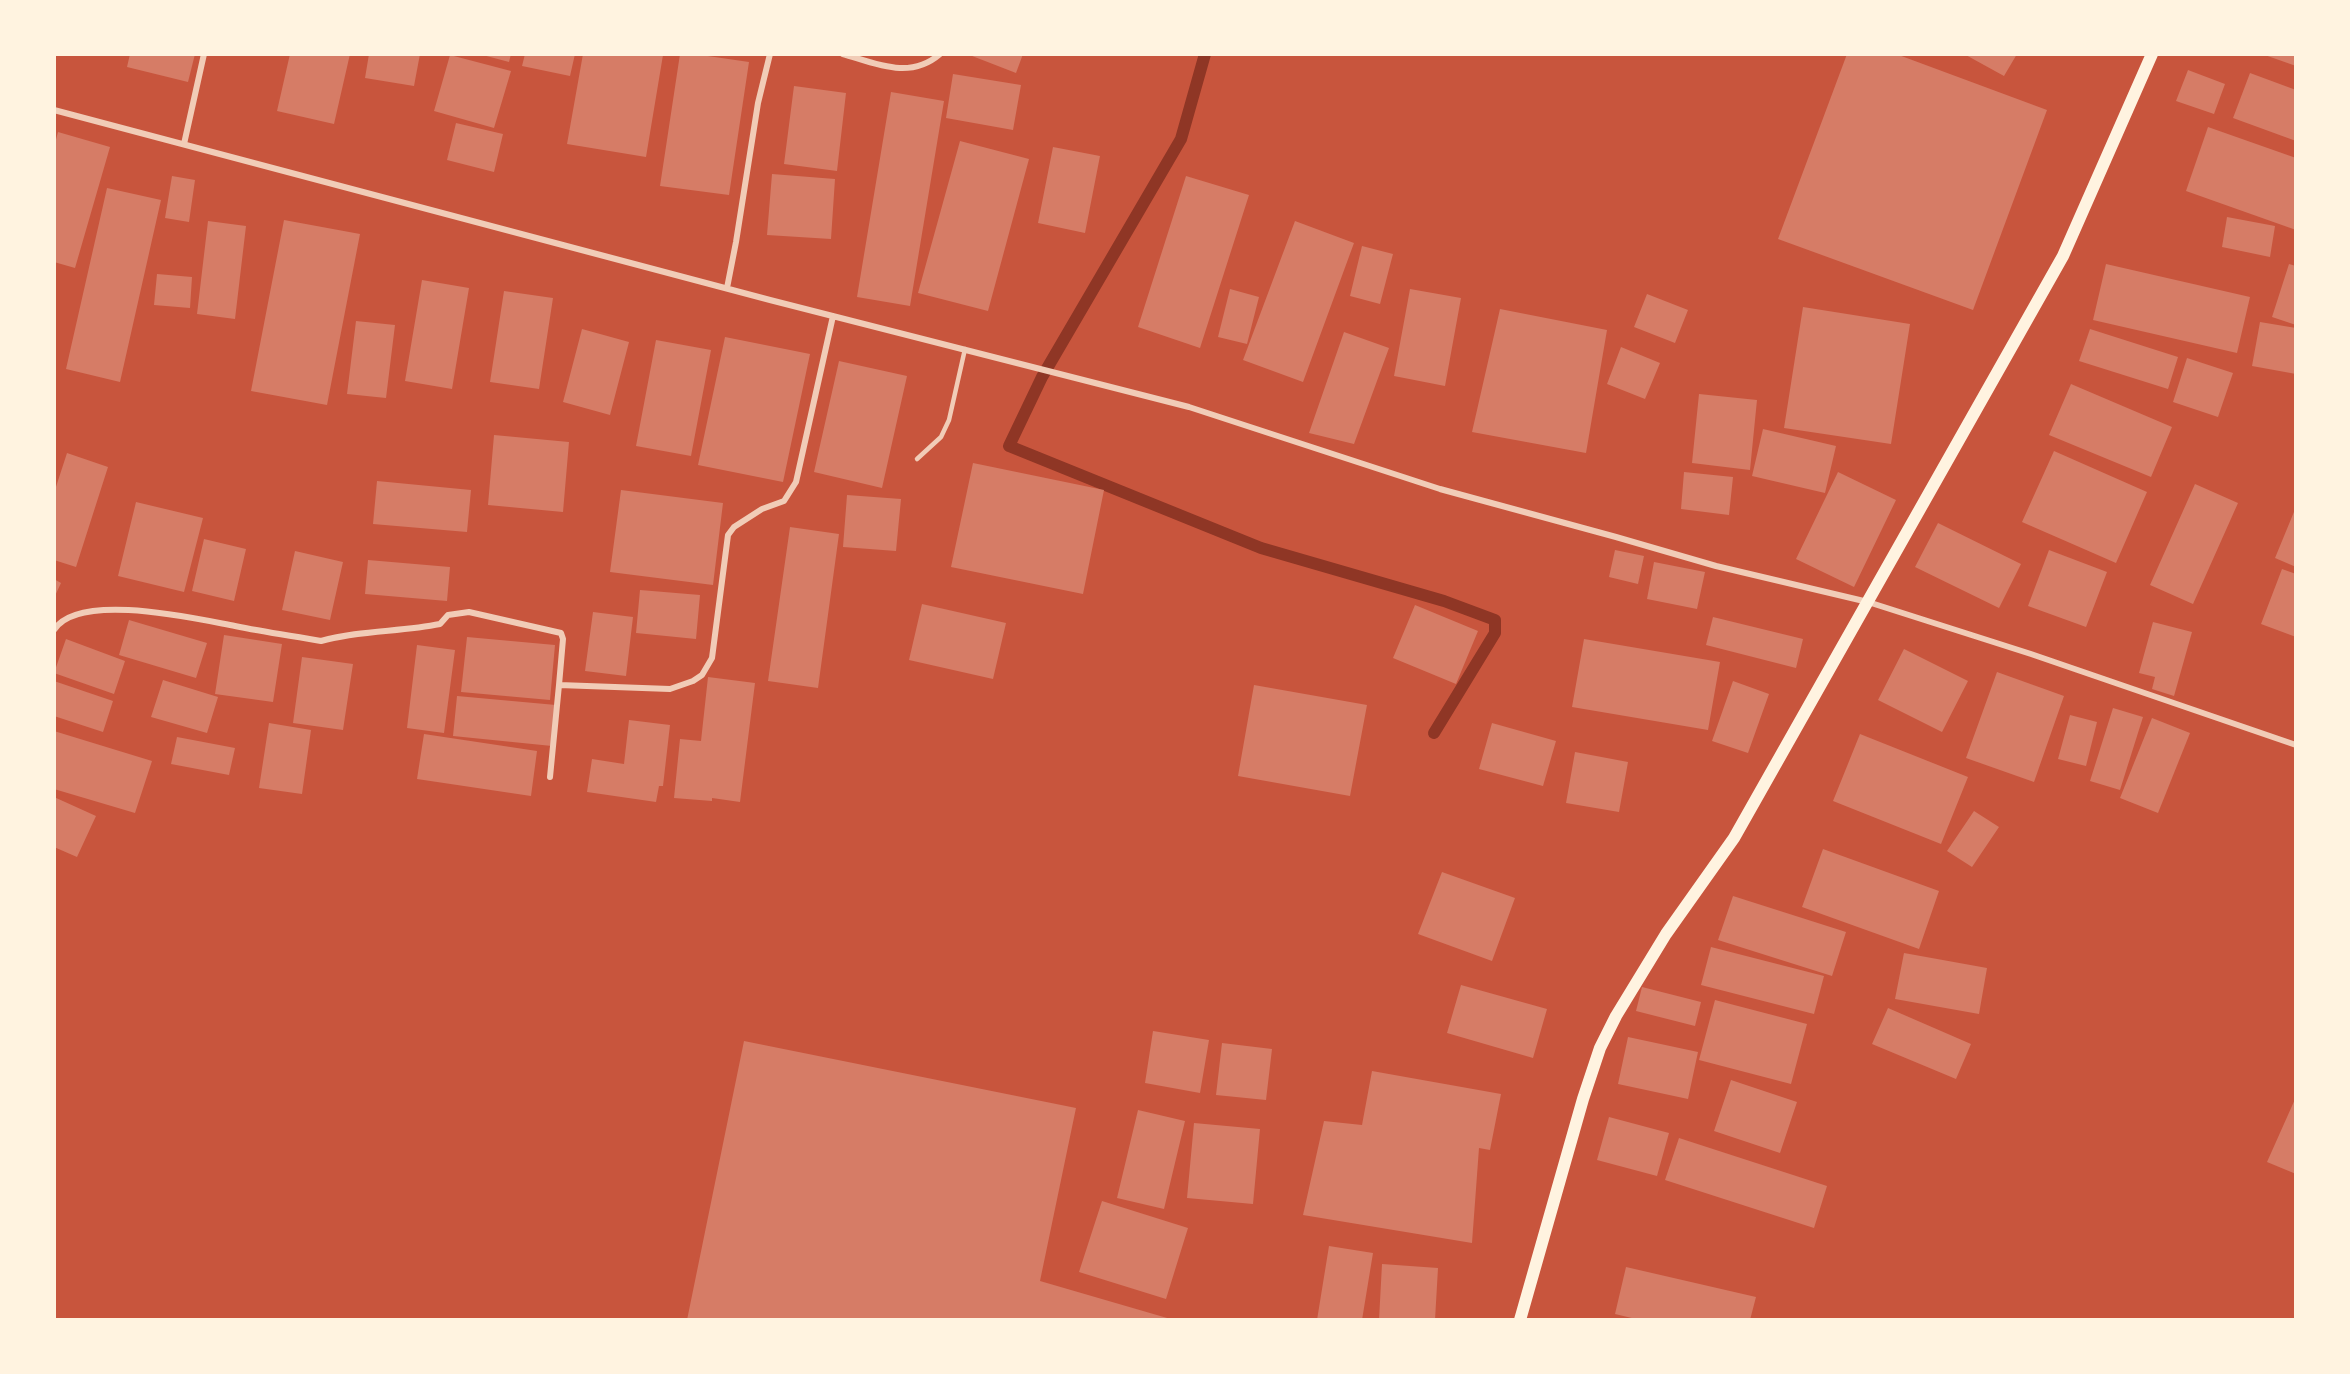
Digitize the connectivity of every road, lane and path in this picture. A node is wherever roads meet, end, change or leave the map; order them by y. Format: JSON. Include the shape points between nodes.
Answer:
{"nodes":[{"id":1,"x":204,"y":54,"type":"edge"},
{"id":2,"x":770,"y":54,"type":"edge"},
{"id":3,"x":843,"y":54,"type":"edge"},
{"id":4,"x":940,"y":54,"type":"edge"},
{"id":5,"x":2152,"y":54,"type":"edge"},
{"id":6,"x":54,"y":110,"type":"edge"},
{"id":7,"x":184,"y":144,"type":"junction"},
{"id":8,"x":727,"y":288,"type":"junction"},
{"id":9,"x":833,"y":316,"type":"junction"},
{"id":10,"x":965,"y":349,"type":"junction"},
{"id":11,"x":917,"y":459,"type":"dead end"},
{"id":12,"x":1868,"y":602,"type":"junction"},
{"id":13,"x":54,"y":630,"type":"edge"},
{"id":14,"x":559,"y":685,"type":"junction"},
{"id":15,"x":2296,"y":745,"type":"edge"},
{"id":16,"x":550,"y":777,"type":"dead end"},
{"id":17,"x":1520,"y":1320,"type":"edge"}],
"edges":[{"from":1,"to":7,"type":"street"},
{"from":2,"to":8,"type":"street"},
{"from":3,"to":4,"type":"street","via":[[898,69],[923,66]]},
{"from":5,"to":12,"type":"main road","via":[[2063,256]]},
{"from":6,"to":7,"type":"street"},
{"from":7,"to":8,"type":"street"},
{"from":8,"to":9,"type":"street"},
{"from":9,"to":10,"type":"street"},
{"from":9,"to":14,"type":"street","via":[[796,482],[784,501],[762,509],[728,535],[712,658],[702,675],[670,690]]},
{"from":10,"to":11,"type":"lane","via":[[942,437]]},
{"from":10,"to":12,"type":"street","via":[[1189,407],[1440,489],[1716,566]]},
{"from":12,"to":15,"type":"street"},
{"from":12,"to":17,"type":"main road","via":[[1734,838],[1666,934],[1604,1040],[1583,1099]]},
{"from":13,"to":14,"type":"street","via":[[71,616],[122,610],[191,617],[321,641],[440,624],[448,615],[469,612],[561,633]]},
{"from":14,"to":16,"type":"street"}]}
